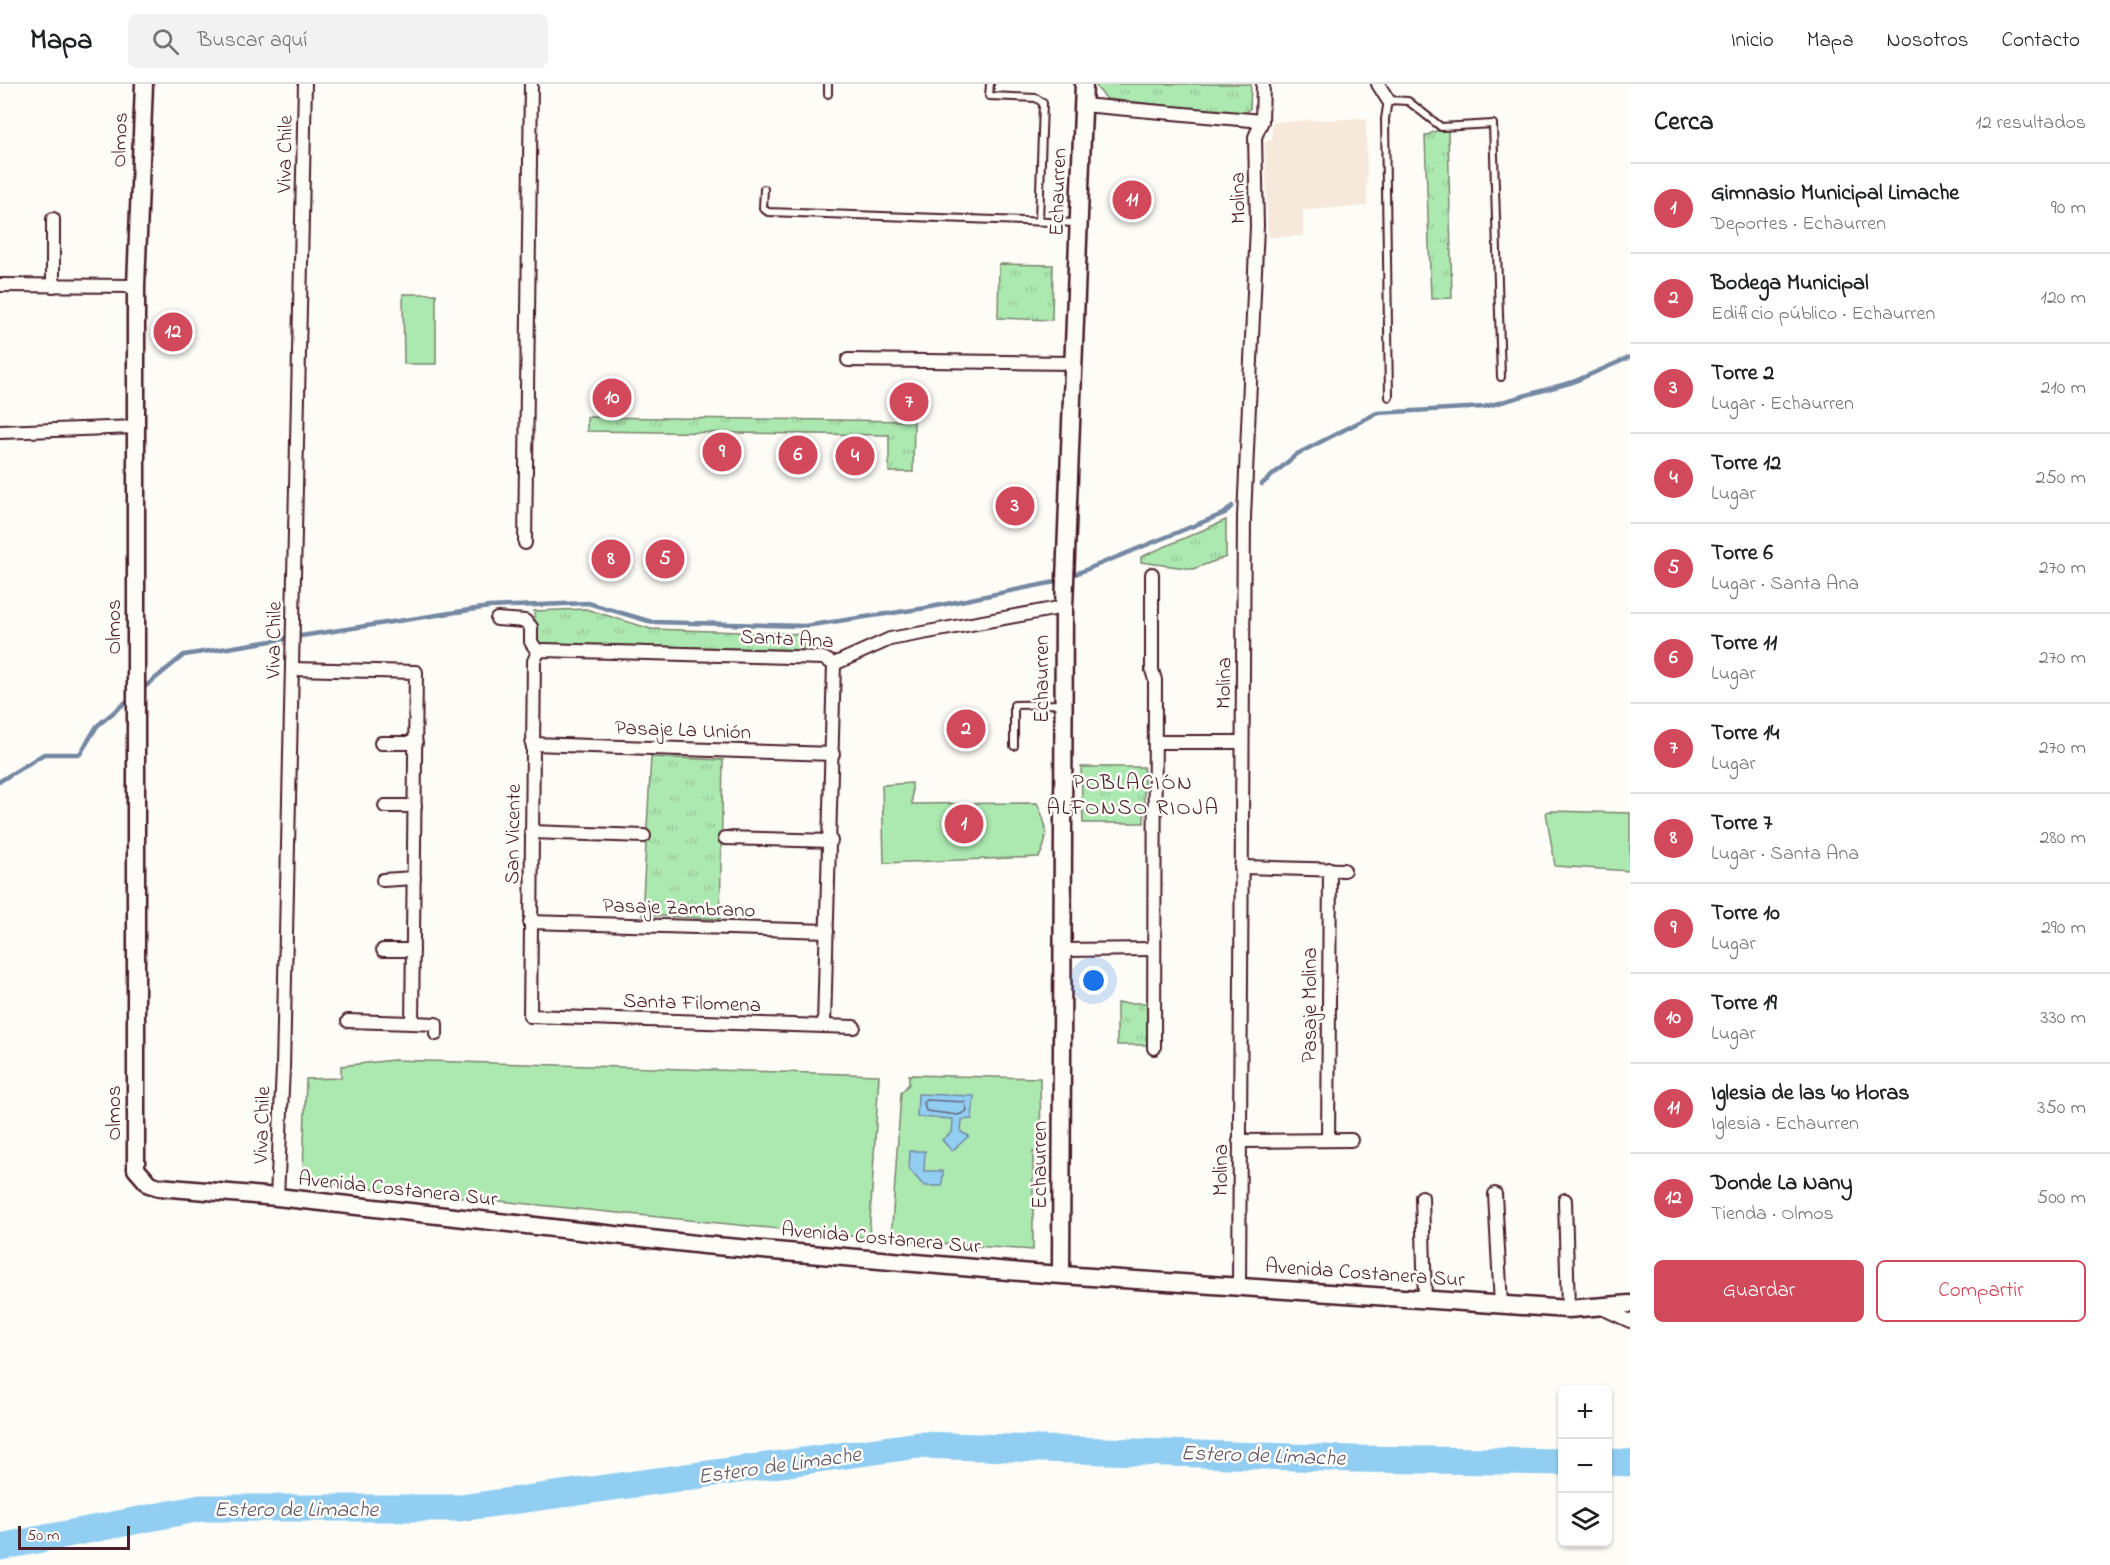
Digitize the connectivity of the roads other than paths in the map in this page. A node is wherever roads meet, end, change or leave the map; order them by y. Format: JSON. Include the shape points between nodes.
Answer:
{"nodes":[{"id":1,"x":144,"y":84,"type":"edge"},
{"id":2,"x":305,"y":84,"type":"edge"},
{"id":3,"x":531,"y":84,"type":"edge"},
{"id":4,"x":828,"y":84,"type":"edge"},
{"id":5,"x":990,"y":84,"type":"edge"},
{"id":6,"x":1084,"y":84,"type":"edge"},
{"id":7,"x":1263,"y":84,"type":"edge"},
{"id":8,"x":1378,"y":84,"type":"edge"},
{"id":9,"x":828,"y":94,"type":"dead end"},
{"id":10,"x":1389,"y":100,"type":"junction"},
{"id":11,"x":1083,"y":105,"type":"junction"},
{"id":12,"x":1262,"y":121,"type":"junction"},
{"id":13,"x":764,"y":189,"type":"dead end"},
{"id":14,"x":53,"y":219,"type":"dead end"},
{"id":15,"x":1039,"y":221,"type":"junction"},
{"id":16,"x":1078,"y":223,"type":"junction"},
{"id":17,"x":0,"y":285,"type":"edge"},
{"id":18,"x":53,"y":286,"type":"junction"},
{"id":19,"x":136,"y":286,"type":"junction"},
{"id":20,"x":848,"y":360,"type":"dead end"},
{"id":21,"x":1074,"y":363,"type":"junction"},
{"id":22,"x":1501,"y":377,"type":"dead end"},
{"id":23,"x":1389,"y":397,"type":"dead end"},
{"id":24,"x":136,"y":427,"type":"junction"},
{"id":25,"x":0,"y":432,"type":"edge"},
{"id":26,"x":525,"y":543,"type":"dead end"},
{"id":27,"x":1152,"y":574,"type":"dead end"},
{"id":28,"x":1064,"y":607,"type":"junction"},
{"id":29,"x":497,"y":619,"type":"dead end"},
{"id":30,"x":538,"y":652,"type":"junction"},
{"id":31,"x":834,"y":664,"type":"junction"},
{"id":32,"x":292,"y":669,"type":"junction"},
{"id":33,"x":1064,"y":704,"type":"junction"},
{"id":34,"x":1155,"y":742,"type":"junction"},
{"id":35,"x":1242,"y":742,"type":"junction"},
{"id":36,"x":381,"y":743,"type":"dead end"},
{"id":37,"x":416,"y":743,"type":"junction"},
{"id":38,"x":532,"y":744,"type":"junction"},
{"id":39,"x":1014,"y":746,"type":"dead end"},
{"id":40,"x":833,"y":754,"type":"junction"},
{"id":41,"x":385,"y":806,"type":"dead end"},
{"id":42,"x":415,"y":806,"type":"junction"},
{"id":43,"x":531,"y":832,"type":"junction"},
{"id":44,"x":644,"y":836,"type":"dead end"},
{"id":45,"x":725,"y":838,"type":"dead end"},
{"id":46,"x":831,"y":841,"type":"junction"},
{"id":47,"x":1242,"y":867,"type":"junction"},
{"id":48,"x":1330,"y":869,"type":"junction"},
{"id":49,"x":1344,"y":870,"type":"dead end"},
{"id":50,"x":414,"y":878,"type":"junction"},
{"id":51,"x":383,"y":880,"type":"dead end"},
{"id":52,"x":530,"y":922,"type":"junction"},
{"id":53,"x":827,"y":931,"type":"junction"},
{"id":54,"x":1154,"y":949,"type":"junction"},
{"id":55,"x":382,"y":950,"type":"dead end"},
{"id":56,"x":413,"y":950,"type":"junction"},
{"id":57,"x":1062,"y":950,"type":"junction"},
{"id":58,"x":530,"y":1016,"type":"joint"},
{"id":59,"x":348,"y":1021,"type":"dead end"},
{"id":60,"x":412,"y":1023,"type":"junction"},
{"id":61,"x":824,"y":1025,"type":"junction"},
{"id":62,"x":854,"y":1027,"type":"dead end"},
{"id":63,"x":436,"y":1034,"type":"dead end"},
{"id":64,"x":1154,"y":1048,"type":"dead end"},
{"id":65,"x":1328,"y":1140,"type":"junction"},
{"id":66,"x":1351,"y":1140,"type":"dead end"},
{"id":67,"x":1239,"y":1141,"type":"junction"},
{"id":68,"x":136,"y":1169,"type":"joint"},
{"id":69,"x":1495,"y":1194,"type":"dead end"},
{"id":70,"x":277,"y":1197,"type":"junction"},
{"id":71,"x":1422,"y":1197,"type":"dead end"},
{"id":72,"x":1565,"y":1200,"type":"dead end"},
{"id":73,"x":1060,"y":1274,"type":"junction"},
{"id":74,"x":1239,"y":1285,"type":"junction"},
{"id":75,"x":1425,"y":1300,"type":"junction"},
{"id":76,"x":1630,"y":1304,"type":"edge"},
{"id":77,"x":1501,"y":1305,"type":"junction"},
{"id":78,"x":1602,"y":1308,"type":"junction"},
{"id":79,"x":1568,"y":1309,"type":"junction"},
{"id":80,"x":1630,"y":1322,"type":"edge"}],
"edges":[{"from":1,"to":19,"type":"street","name":"Olmos"},
{"from":2,"to":32,"type":"street","name":"Viva Chile"},
{"from":3,"to":26,"type":"street"},
{"from":4,"to":9,"type":"lane"},
{"from":5,"to":15,"type":"lane","via":[[989,96],[1036,98],[1043,103]]},
{"from":6,"to":11,"type":"street","name":"Echaurren"},
{"from":7,"to":12,"type":"street","name":"Molina"},
{"from":8,"to":10,"type":"street"},
{"from":10,"to":22,"type":"lane","via":[[1408,101],[1441,127],[1493,124]]},
{"from":10,"to":23,"type":"lane","via":[[1385,119]]},
{"from":11,"to":12,"type":"street"},
{"from":11,"to":16,"type":"street","name":"Echaurren"},
{"from":12,"to":35,"type":"street","name":"Molina","via":[[1255,137],[1257,226],[1244,517]]},
{"from":13,"to":15,"type":"lane","via":[[763,208],[768,212]]},
{"from":14,"to":18,"type":"street"},
{"from":15,"to":16,"type":"lane"},
{"from":16,"to":21,"type":"street","name":"Echaurren"},
{"from":17,"to":18,"type":"street"},
{"from":18,"to":19,"type":"street"},
{"from":19,"to":24,"type":"street","name":"Olmos"},
{"from":20,"to":21,"type":"street"},
{"from":21,"to":28,"type":"street","name":"Echaurren"},
{"from":24,"to":25,"type":"street"},
{"from":24,"to":68,"type":"street","name":"Olmos"},
{"from":27,"to":34,"type":"street"},
{"from":28,"to":31,"type":"street","name":"Santa Ana","via":[[890,639]]},
{"from":28,"to":33,"type":"street","name":"Echaurren"},
{"from":29,"to":30,"type":"street","via":[[525,621],[531,627],[531,642]]},
{"from":30,"to":31,"type":"street","name":"Santa Ana","via":[[823,658]]},
{"from":30,"to":38,"type":"street","name":"San Vicente","via":[[534,661]]},
{"from":31,"to":40,"type":"street"},
{"from":32,"to":37,"type":"street","via":[[416,672]]},
{"from":32,"to":70,"type":"street","name":"Viva Chile"},
{"from":33,"to":39,"type":"lane","via":[[1014,705]]},
{"from":33,"to":57,"type":"street","name":"Echaurren"},
{"from":34,"to":35,"type":"street"},
{"from":34,"to":54,"type":"street"},
{"from":35,"to":47,"type":"street","name":"Molina"},
{"from":36,"to":37,"type":"street"},
{"from":37,"to":42,"type":"street"},
{"from":38,"to":40,"type":"street","name":"Pasaje La Unión"},
{"from":38,"to":43,"type":"street","name":"San Vicente"},
{"from":40,"to":46,"type":"street"},
{"from":41,"to":42,"type":"street"},
{"from":42,"to":50,"type":"street"},
{"from":43,"to":44,"type":"street"},
{"from":43,"to":52,"type":"street","name":"San Vicente"},
{"from":45,"to":46,"type":"street"},
{"from":46,"to":53,"type":"street"},
{"from":47,"to":48,"type":"street"},
{"from":47,"to":67,"type":"street","name":"Molina"},
{"from":48,"to":49,"type":"street"},
{"from":48,"to":65,"type":"street","name":"Pasaje Molina"},
{"from":50,"to":51,"type":"street"},
{"from":50,"to":56,"type":"street"},
{"from":52,"to":53,"type":"street","name":"Pasaje Zambrano"},
{"from":52,"to":58,"type":"street","name":"San Vicente"},
{"from":53,"to":61,"type":"street"},
{"from":54,"to":57,"type":"street"},
{"from":54,"to":64,"type":"street"},
{"from":55,"to":56,"type":"street"},
{"from":56,"to":60,"type":"street"},
{"from":57,"to":73,"type":"street","name":"Echaurren"},
{"from":58,"to":61,"type":"street","name":"Santa Filomena"},
{"from":59,"to":60,"type":"street"},
{"from":60,"to":63,"type":"street","via":[[436,1024]]},
{"from":61,"to":62,"type":"street","name":"Santa Filomena"},
{"from":65,"to":66,"type":"street"},
{"from":65,"to":67,"type":"street"},
{"from":67,"to":74,"type":"street","name":"Molina"},
{"from":68,"to":70,"type":"street","name":"Avenida Costanera Sur","via":[[149,1184],[159,1187]]},
{"from":69,"to":77,"type":"street"},
{"from":70,"to":73,"type":"street","name":"Avenida Costanera Sur","via":[[704,1245]]},
{"from":71,"to":75,"type":"street"},
{"from":72,"to":79,"type":"street"},
{"from":73,"to":74,"type":"street","name":"Avenida Costanera Sur"},
{"from":74,"to":75,"type":"street","name":"Avenida Costanera Sur"},
{"from":75,"to":77,"type":"street","name":"Avenida Costanera Sur"},
{"from":76,"to":78,"type":"street","name":"Avenida Costanera Sur"},
{"from":77,"to":79,"type":"street","name":"Avenida Costanera Sur"},
{"from":78,"to":79,"type":"street","name":"Avenida Costanera Sur"},
{"from":78,"to":80,"type":"street"}]}
